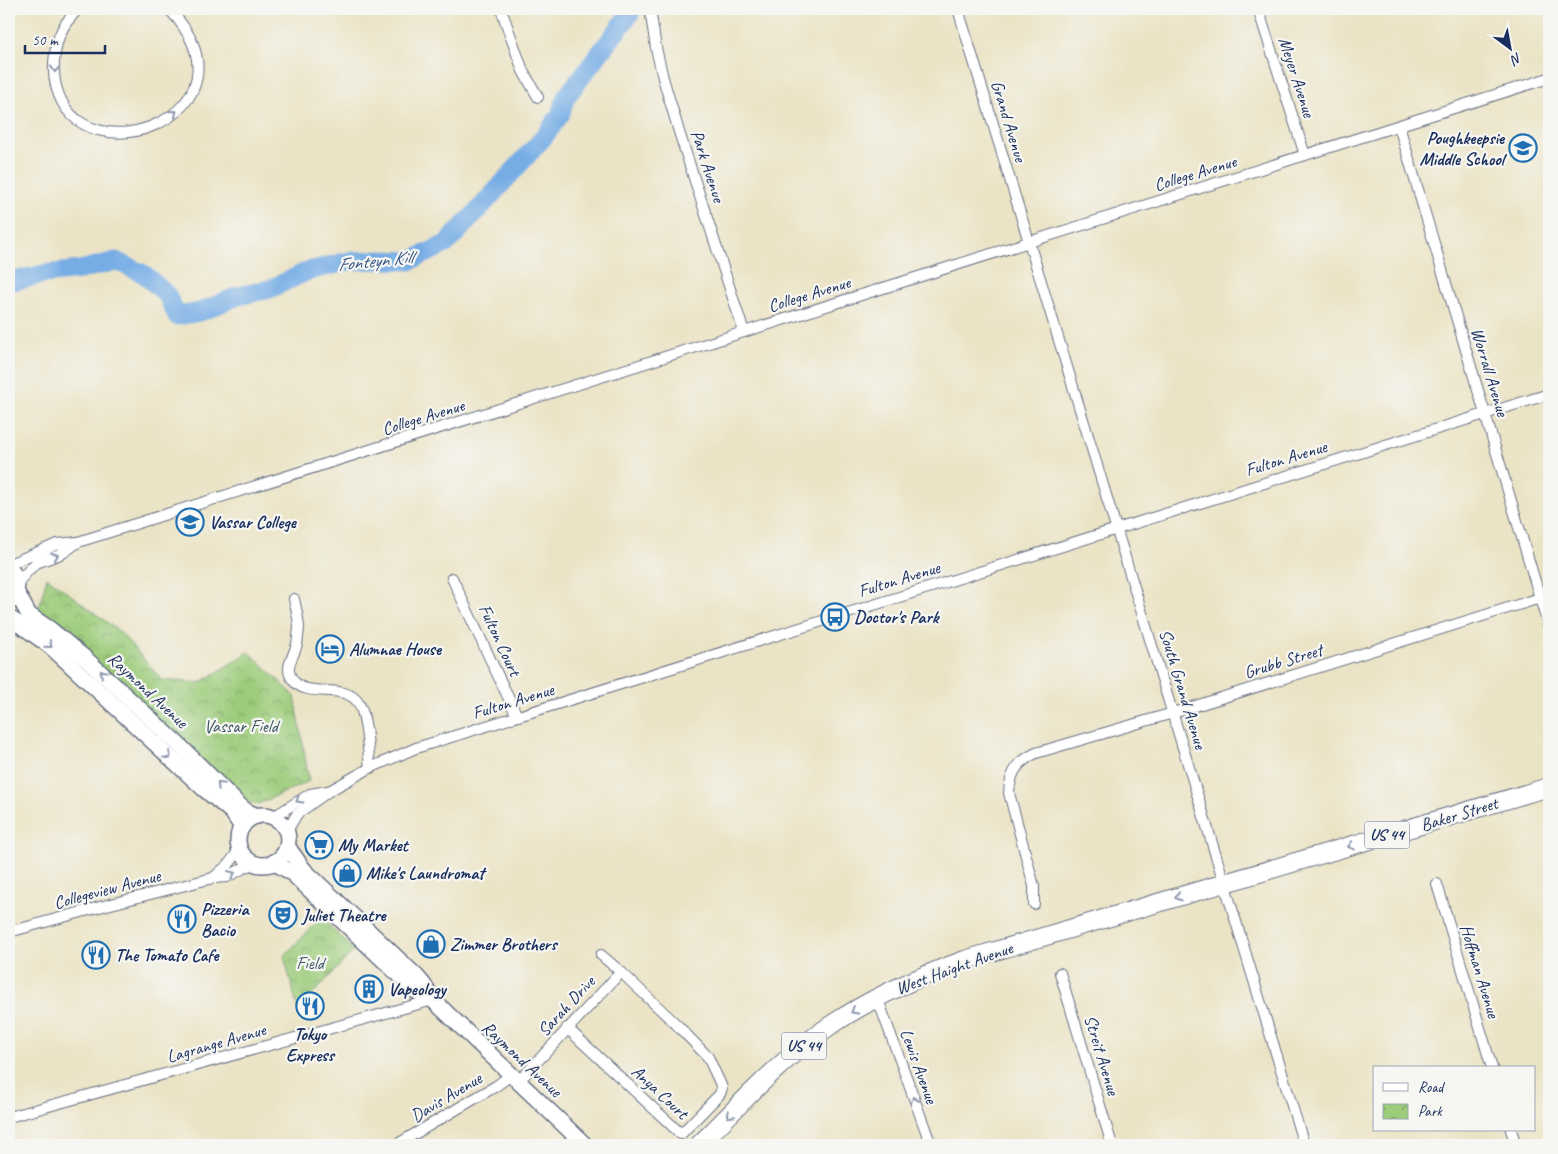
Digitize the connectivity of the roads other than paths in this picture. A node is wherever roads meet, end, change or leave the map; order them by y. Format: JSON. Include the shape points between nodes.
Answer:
{"nodes":[{"id":1,"x":78,"y":9,"type":"edge"},
{"id":2,"x":169,"y":9,"type":"edge"},
{"id":3,"x":501,"y":9,"type":"edge"},
{"id":4,"x":650,"y":9,"type":"edge"},
{"id":5,"x":958,"y":9,"type":"edge"},
{"id":6,"x":1258,"y":9,"type":"edge"},
{"id":7,"x":1549,"y":78,"type":"edge"},
{"id":8,"x":538,"y":97,"type":"dead end"},
{"id":9,"x":1399,"y":126,"type":"junction"},
{"id":10,"x":1305,"y":155,"type":"junction"},
{"id":11,"x":1029,"y":242,"type":"junction"},
{"id":12,"x":744,"y":332,"type":"junction"},
{"id":13,"x":1549,"y":394,"type":"edge"},
{"id":14,"x":1485,"y":413,"type":"junction"},
{"id":15,"x":1116,"y":529,"type":"junction"},
{"id":16,"x":78,"y":542,"type":"junction"},
{"id":17,"x":9,"y":566,"type":"edge"},
{"id":18,"x":452,"y":578,"type":"dead end"},
{"id":19,"x":14,"y":593,"type":"edge"},
{"id":20,"x":1540,"y":598,"type":"junction"},
{"id":21,"x":294,"y":599,"type":"dead end"},
{"id":22,"x":9,"y":618,"type":"edge"},
{"id":23,"x":1549,"y":628,"type":"edge"},
{"id":24,"x":1173,"y":713,"type":"junction"},
{"id":25,"x":518,"y":716,"type":"junction"},
{"id":26,"x":370,"y":768,"type":"junction"},
{"id":27,"x":1549,"y":787,"type":"edge"},
{"id":28,"x":329,"y":791,"type":"junction"},
{"id":29,"x":257,"y":816,"type":"junction"},
{"id":30,"x":273,"y":817,"type":"junction"},
{"id":31,"x":242,"y":827,"type":"junction"},
{"id":32,"x":287,"y":839,"type":"junction"},
{"id":33,"x":240,"y":849,"type":"junction"},
{"id":34,"x":274,"y":862,"type":"junction"},
{"id":35,"x":253,"y":863,"type":"junction"},
{"id":36,"x":213,"y":878,"type":"junction"},
{"id":37,"x":1225,"y":883,"type":"junction"},
{"id":38,"x":1437,"y":884,"type":"dead end"},
{"id":39,"x":1034,"y":904,"type":"dead end"},
{"id":40,"x":9,"y":932,"type":"edge"},
{"id":41,"x":601,"y":955,"type":"dead end"},
{"id":42,"x":621,"y":972,"type":"junction"},
{"id":43,"x":1060,"y":973,"type":"dead end"},
{"id":44,"x":877,"y":997,"type":"junction"},
{"id":45,"x":433,"y":1000,"type":"junction"},
{"id":46,"x":567,"y":1028,"type":"junction"},
{"id":47,"x":1491,"y":1066,"type":"edge"},
{"id":48,"x":515,"y":1078,"type":"junction"},
{"id":49,"x":9,"y":1118,"type":"edge"},
{"id":50,"x":1512,"y":1132,"type":"edge"},
{"id":51,"x":396,"y":1145,"type":"edge"},
{"id":52,"x":585,"y":1145,"type":"edge"},
{"id":53,"x":699,"y":1145,"type":"edge"},
{"id":54,"x":931,"y":1145,"type":"edge"},
{"id":55,"x":1112,"y":1145,"type":"edge"},
{"id":56,"x":1304,"y":1145,"type":"edge"},
{"id":57,"x":1516,"y":1145,"type":"edge"}],
"edges":[{"from":1,"to":2,"type":"street","one_way":true,"via":[[65,24],[56,52],[54,78],[58,93],[70,114],[86,124],[116,133],[131,133],[160,123],[182,106],[196,82],[198,65],[192,40]]},
{"from":3,"to":8,"type":"street","via":[[523,71]]},
{"from":4,"to":12,"type":"street","name":"Park Avenue","via":[[663,78]]},
{"from":5,"to":11,"type":"street","name":"Grand Avenue"},
{"from":6,"to":10,"type":"street","name":"Meyer Avenue"},
{"from":7,"to":9,"type":"street","name":"College Avenue"},
{"from":9,"to":10,"type":"street","name":"College Avenue"},
{"from":9,"to":14,"type":"street","name":"Worrall Avenue"},
{"from":10,"to":11,"type":"street","name":"College Avenue"},
{"from":11,"to":12,"type":"street","name":"College Avenue"},
{"from":11,"to":15,"type":"street","name":"South Grand Avenue"},
{"from":12,"to":16,"type":"street","name":"College Avenue"},
{"from":13,"to":14,"type":"street","name":"Fulton Avenue"},
{"from":14,"to":15,"type":"street","name":"Fulton Avenue"},
{"from":14,"to":20,"type":"street","name":"Worrall Avenue"},
{"from":15,"to":24,"type":"street","name":"South Grand Avenue"},
{"from":15,"to":25,"type":"street","name":"Fulton Avenue"},
{"from":16,"to":17,"type":"street","name":"College Avenue","via":[[57,544]]},
{"from":19,"to":16,"type":"street","name":"College Avenue","one_way":true,"via":[[36,563],[63,553]]},
{"from":17,"to":19,"type":"main road","name":"Raymond Avenue","via":[[15,577]]},
{"from":18,"to":25,"type":"street","name":"Fulton Court"},
{"from":29,"to":19,"type":"main road","name":"Raymond Avenue","one_way":true,"via":[[238,804],[86,658],[29,615]]},
{"from":20,"to":23,"type":"street","name":"Worrall Avenue"},
{"from":20,"to":24,"type":"street","name":"Grubb Street"},
{"from":21,"to":26,"type":"street","via":[[298,629],[297,645],[288,667],[292,680],[303,687],[345,693],[360,704]]},
{"from":22,"to":31,"type":"main road","name":"Raymond Avenue","one_way":true,"via":[[50,646],[232,812]]},
{"from":24,"to":37,"type":"street","name":"South Grand Avenue"},
{"from":24,"to":39,"type":"street","name":"Grubb Street","via":[[1036,752],[1024,758],[1017,767],[1010,780],[1009,793],[1034,886]]},
{"from":25,"to":26,"type":"street","name":"Fulton Avenue","via":[[416,748]]},
{"from":26,"to":28,"type":"street","name":"Fulton Avenue"},
{"from":27,"to":37,"type":"highway","name":"Baker Street","number":"US 44","one_way":true},
{"from":28,"to":30,"type":"street","name":"Fulton Avenue","one_way":true,"via":[[310,794]]},
{"from":28,"to":32,"type":"street","name":"Fulton Avenue","via":[[297,814]]},
{"from":29,"to":30,"type":"main road"},
{"from":29,"to":31,"type":"main road"},
{"from":30,"to":32,"type":"main road","via":[[281,823]]},
{"from":31,"to":33,"type":"main road"},
{"from":32,"to":34,"type":"main road","via":[[285,853]]},
{"from":32,"to":45,"type":"main road","name":"Raymond Avenue","via":[[304,870],[424,984]]},
{"from":33,"to":35,"type":"main road"},
{"from":33,"to":36,"type":"street","name":"Collegeview Avenue"},
{"from":34,"to":35,"type":"main road"},
{"from":34,"to":45,"type":"main road","name":"Raymond Avenue","via":[[292,873],[416,991]]},
{"from":36,"to":35,"type":"street","name":"Collegeview Avenue","one_way":true,"via":[[227,878]]},
{"from":36,"to":40,"type":"street","name":"Collegeview Avenue"},
{"from":37,"to":44,"type":"highway","name":"West Haight Avenue","number":"US 44","one_way":true,"via":[[965,960]]},
{"from":37,"to":56,"type":"street","name":"South Grand Avenue"},
{"from":38,"to":47,"type":"street","name":"Hoffman Avenue"},
{"from":41,"to":42,"type":"street","name":"Sarah Drive"},
{"from":42,"to":46,"type":"street","name":"Sarah Drive"},
{"from":42,"to":46,"type":"street","name":"Anya Court","via":[[708,1057],[722,1088],[720,1094],[681,1134]]},
{"from":43,"to":55,"type":"street","name":"Streit Avenue"},
{"from":44,"to":53,"type":"highway","name":"West Haight Avenue","number":"US 44","one_way":true,"via":[[797,1051]]},
{"from":54,"to":44,"type":"street","name":"Lewis Avenue","one_way":true},
{"from":45,"to":48,"type":"main road","name":"Raymond Avenue"},
{"from":45,"to":49,"type":"street","name":"Lagrange Avenue"},
{"from":46,"to":48,"type":"street","name":"Sarah Drive"},
{"from":48,"to":51,"type":"street","name":"Davis Avenue"},
{"from":48,"to":52,"type":"main road","name":"Raymond Avenue"},
{"from":50,"to":57,"type":"street"}]}
